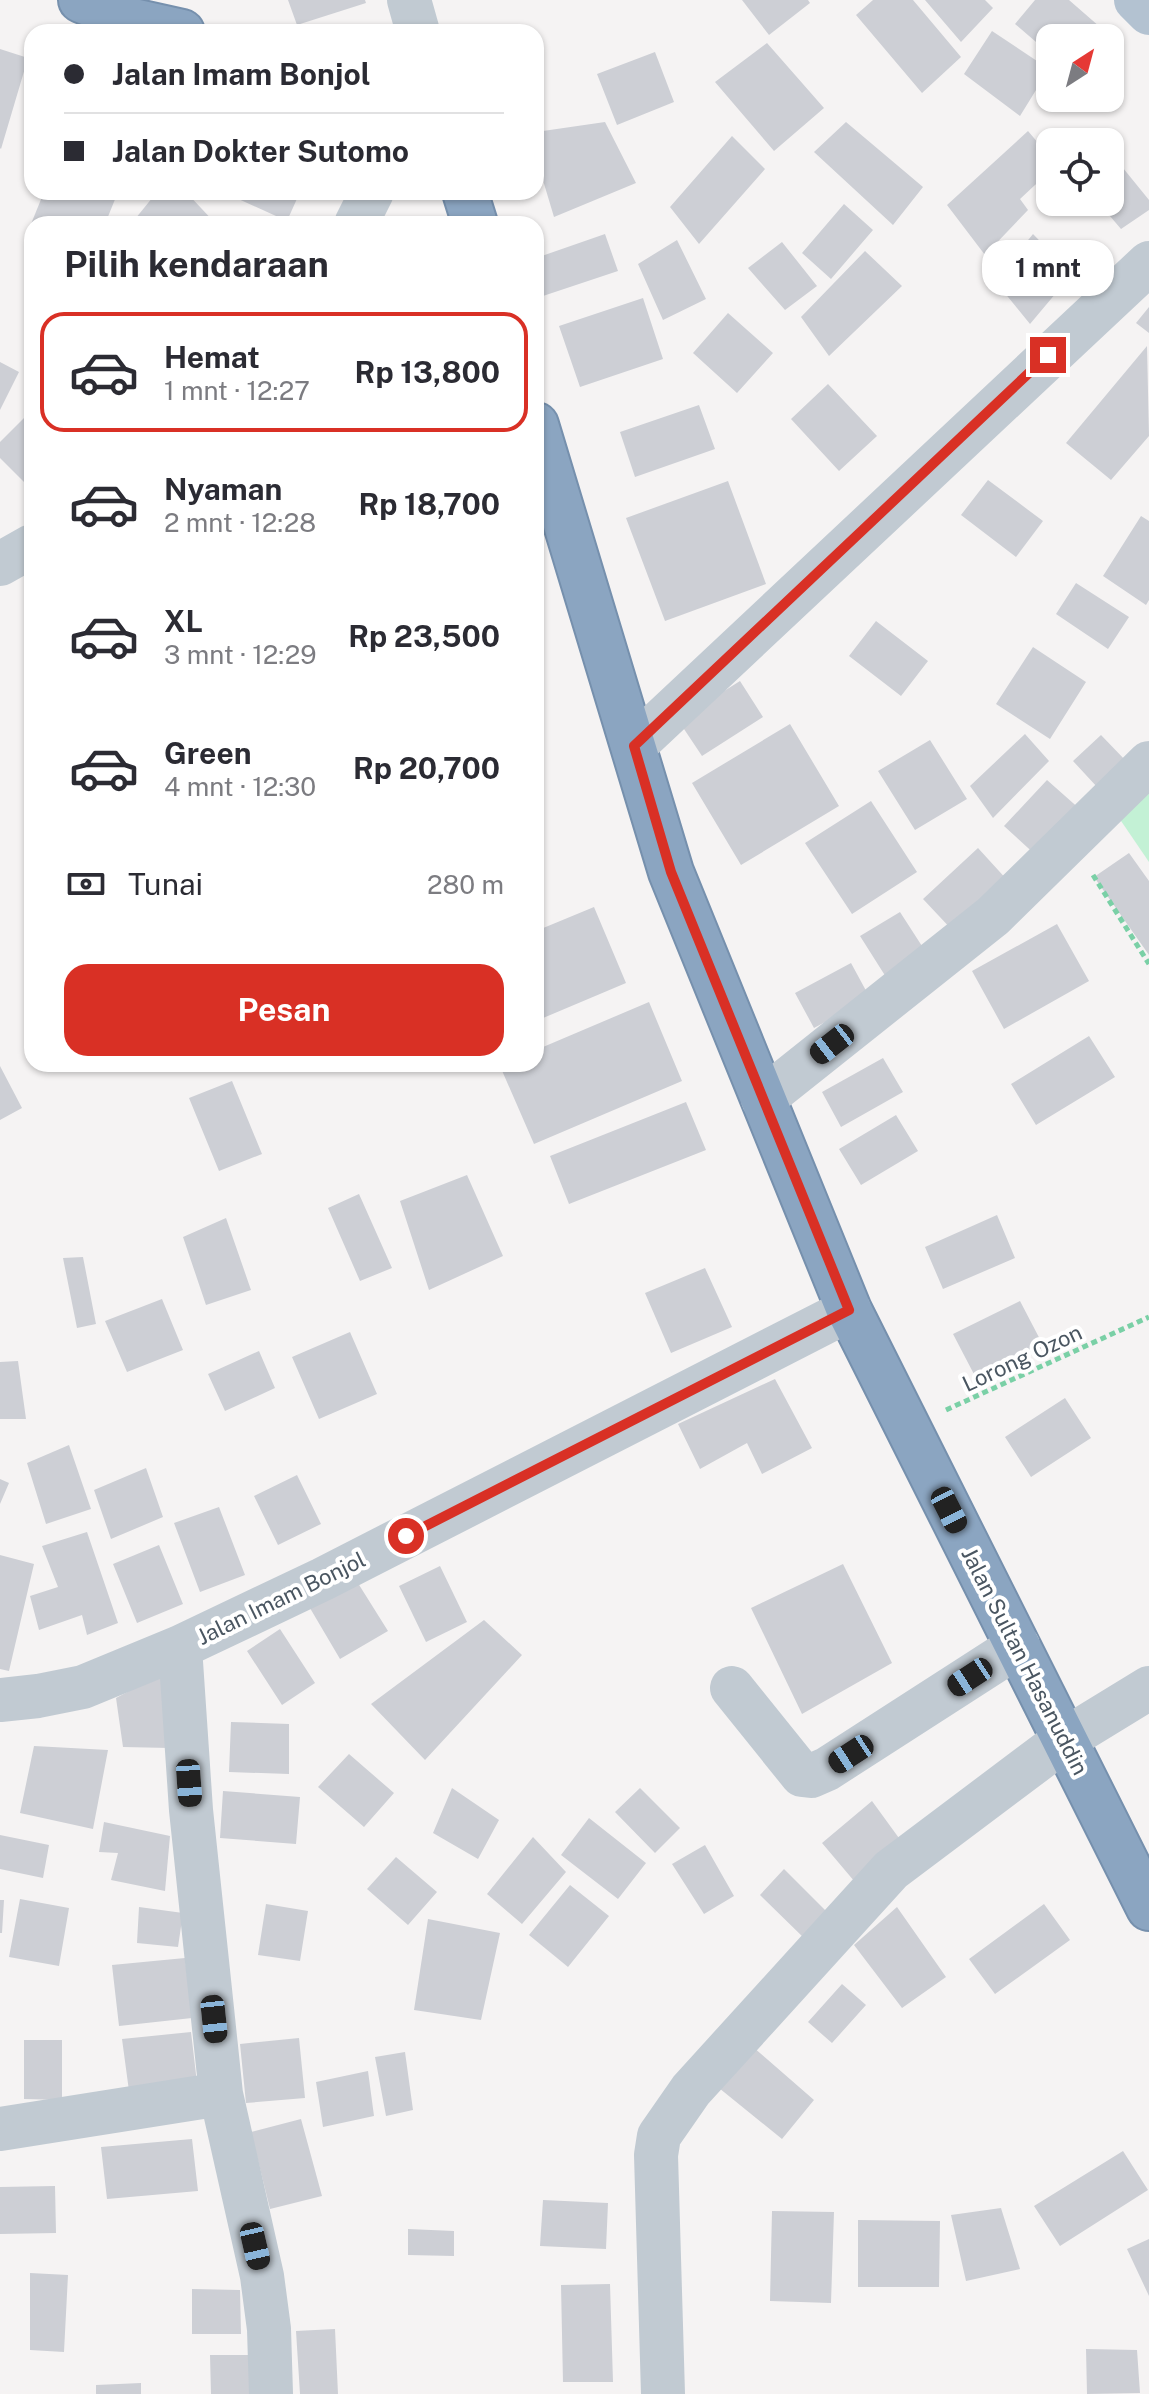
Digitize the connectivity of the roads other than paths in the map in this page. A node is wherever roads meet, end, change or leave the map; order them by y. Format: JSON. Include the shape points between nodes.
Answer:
{"nodes":[{"id":1,"x":81,"y":0,"type":"edge"},
{"id":2,"x":409,"y":0,"type":"edge"},
{"id":3,"x":1136,"y":0,"type":"edge"},
{"id":4,"x":1149,"y":13,"type":"edge"},
{"id":5,"x":146,"y":24,"type":"edge"},
{"id":6,"x":416,"y":24,"type":"edge"},
{"id":7,"x":1149,"y":263,"type":"edge"},
{"id":8,"x":544,"y":451,"type":"edge"},
{"id":9,"x":24,"y":550,"type":"edge"},
{"id":10,"x":0,"y":564,"type":"edge"},
{"id":11,"x":634,"y":746,"type":"junction"},
{"id":12,"x":1149,"y":763,"type":"edge"},
{"id":13,"x":763,"y":1099,"type":"junction"},
{"id":14,"x":849,"y":1310,"type":"junction"},
{"id":15,"x":1018,"y":1646,"type":"junction"},
{"id":16,"x":180,"y":1647,"type":"junction"},
{"id":17,"x":732,"y":1688,"type":"dead end"},
{"id":18,"x":1149,"y":1688,"type":"edge"},
{"id":19,"x":0,"y":1700,"type":"edge"},
{"id":20,"x":1064,"y":1740,"type":"junction"},
{"id":21,"x":1149,"y":1908,"type":"edge"},
{"id":22,"x":221,"y":2094,"type":"junction"},
{"id":23,"x":0,"y":2129,"type":"edge"},
{"id":24,"x":271,"y":2394,"type":"edge"},
{"id":25,"x":663,"y":2394,"type":"edge"}],
"edges":[{"from":1,"to":5,"type":"highway"},
{"from":2,"to":6,"type":"street"},
{"from":3,"to":4,"type":"main road"},
{"from":7,"to":11,"type":"street"},
{"from":8,"to":11,"type":"highway","name":"Jalan Sultan Hasanuddin"},
{"from":9,"to":10,"type":"street"},
{"from":11,"to":13,"type":"highway","name":"Jalan Sultan Hasanuddin","via":[[671,872]]},
{"from":12,"to":13,"type":"street","via":[[993,916]]},
{"from":13,"to":14,"type":"highway","name":"Jalan Sultan Hasanuddin"},
{"from":14,"to":15,"type":"highway","name":"Jalan Sultan Hasanuddin"},
{"from":14,"to":16,"type":"street","name":"Jalan Imam Bonjol"},
{"from":15,"to":17,"type":"street","via":[[811,1776],[802,1775]]},
{"from":15,"to":20,"type":"highway","name":"Jalan Sultan Hasanuddin"},
{"from":16,"to":19,"type":"street","name":"Jalan Imam Bonjol","via":[[83,1687]]},
{"from":16,"to":22,"type":"street"},
{"from":18,"to":20,"type":"street"},
{"from":20,"to":21,"type":"highway","name":"Jalan Sultan Hasanuddin"},
{"from":20,"to":25,"type":"street","via":[[891,1870],[722,2053],[659,2136]]},
{"from":22,"to":23,"type":"street"},
{"from":22,"to":24,"type":"street","via":[[262,2276]]}]}
